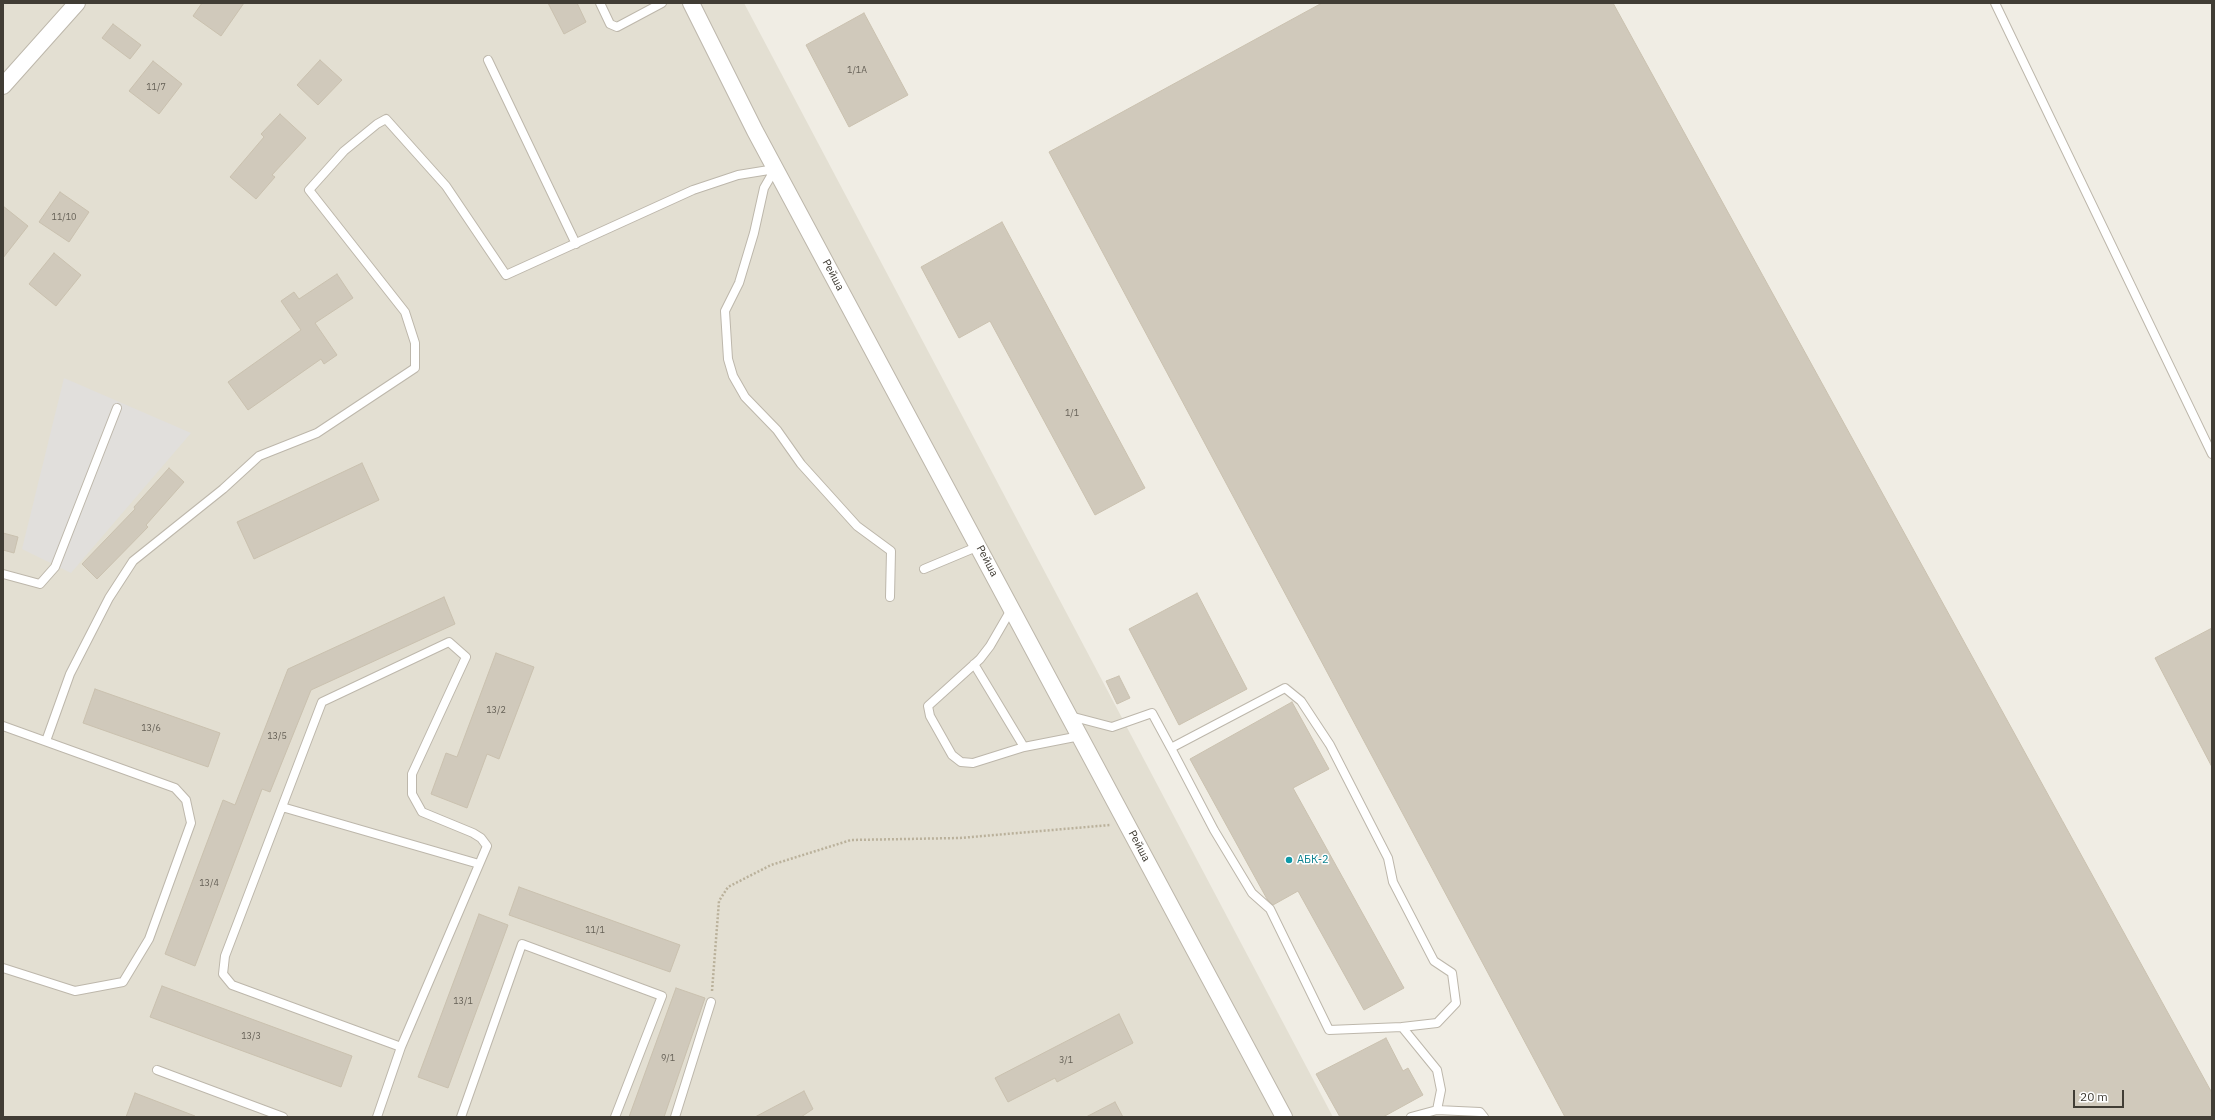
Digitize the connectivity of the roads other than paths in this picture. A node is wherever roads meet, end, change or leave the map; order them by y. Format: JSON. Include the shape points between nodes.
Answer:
{"nodes":[{"id":1,"x":77,"y":3,"type":"edge"},
{"id":2,"x":600,"y":3,"type":"edge"},
{"id":3,"x":662,"y":3,"type":"edge"},
{"id":4,"x":691,"y":3,"type":"edge"},
{"id":5,"x":1995,"y":3,"type":"edge"},
{"id":6,"x":488,"y":60,"type":"dead end"},
{"id":7,"x":3,"y":86,"type":"edge"},
{"id":8,"x":775,"y":169,"type":"junction"},
{"id":9,"x":576,"y":244,"type":"junction"},
{"id":10,"x":116,"y":408,"type":"dead end"},
{"id":11,"x":2212,"y":454,"type":"edge"},
{"id":12,"x":978,"y":546,"type":"junction"},
{"id":13,"x":924,"y":569,"type":"dead end"},
{"id":14,"x":3,"y":574,"type":"edge"},
{"id":15,"x":890,"y":597,"type":"dead end"},
{"id":16,"x":1012,"y":608,"type":"junction"},
{"id":17,"x":974,"y":664,"type":"junction"},
{"id":18,"x":1070,"y":716,"type":"junction"},
{"id":19,"x":3,"y":726,"type":"edge"},
{"id":20,"x":1080,"y":736,"type":"junction"},
{"id":21,"x":46,"y":741,"type":"junction"},
{"id":22,"x":1024,"y":747,"type":"junction"},
{"id":23,"x":1171,"y":748,"type":"junction"},
{"id":24,"x":282,"y":807,"type":"junction"},
{"id":25,"x":479,"y":864,"type":"junction"},
{"id":26,"x":3,"y":968,"type":"edge"},
{"id":27,"x":712,"y":1002,"type":"road end"},
{"id":28,"x":1402,"y":1027,"type":"junction"},
{"id":29,"x":401,"y":1047,"type":"junction"},
{"id":30,"x":156,"y":1070,"type":"dead end"},
{"id":31,"x":1437,"y":1110,"type":"junction"},
{"id":32,"x":283,"y":1117,"type":"edge"},
{"id":33,"x":377,"y":1117,"type":"edge"},
{"id":34,"x":462,"y":1117,"type":"edge"},
{"id":35,"x":615,"y":1117,"type":"edge"},
{"id":36,"x":675,"y":1117,"type":"edge"},
{"id":37,"x":1284,"y":1117,"type":"edge"},
{"id":38,"x":1411,"y":1117,"type":"edge"},
{"id":39,"x":1484,"y":1117,"type":"edge"}],
"edges":[{"from":1,"to":7,"type":"street"},
{"from":2,"to":3,"type":"lane","via":[[610,24],[617,27]]},
{"from":4,"to":8,"type":"street","name":"Рейша"},
{"from":5,"to":11,"type":"lane"},
{"from":6,"to":9,"type":"lane"},
{"from":8,"to":9,"type":"lane","via":[[738,175],[694,190]]},
{"from":8,"to":12,"type":"street","name":"Рейша"},
{"from":8,"to":15,"type":"lane","via":[[764,188],[754,233],[738,283],[725,311],[728,353],[733,376],[745,397],[777,430],[801,464],[857,526],[891,551]]},
{"from":9,"to":21,"type":"lane","via":[[506,275],[446,186],[386,118],[344,151],[309,190],[405,312],[415,342],[415,368],[317,433],[259,456],[223,489],[133,561],[109,598],[70,674]]},
{"from":10,"to":14,"type":"lane","via":[[55,567],[40,584]]},
{"from":12,"to":13,"type":"lane"},
{"from":12,"to":16,"type":"street","name":"Рейша"},
{"from":16,"to":17,"type":"lane","via":[[990,646]]},
{"from":16,"to":18,"type":"street","name":"Рейша"},
{"from":17,"to":22,"type":"lane"},
{"from":17,"to":22,"type":"lane","via":[[928,706],[930,716],[952,755],[960,762],[973,762]]},
{"from":18,"to":20,"type":"street","name":"Рейша"},
{"from":18,"to":23,"type":"lane","via":[[1112,726],[1152,713]]},
{"from":19,"to":21,"type":"lane"},
{"from":20,"to":22,"type":"lane"},
{"from":20,"to":37,"type":"street","name":"Рейша"},
{"from":21,"to":26,"type":"lane","via":[[175,788],[186,800],[191,823],[149,939],[123,982],[75,990]]},
{"from":23,"to":28,"type":"lane","via":[[1214,830],[1252,893],[1270,909],[1329,1030]]},
{"from":23,"to":28,"type":"lane","via":[[1285,688],[1300,701],[1330,744],[1388,858],[1393,882],[1434,961],[1452,973],[1456,1003],[1437,1023]]},
{"from":24,"to":25,"type":"lane"},
{"from":24,"to":25,"type":"lane","via":[[322,702],[450,642],[466,657],[412,774],[412,794],[422,812],[481,838],[487,846]]},
{"from":24,"to":29,"type":"lane","via":[[225,956],[223,974],[232,986]]},
{"from":25,"to":29,"type":"lane"},
{"from":27,"to":36,"type":"lane"},
{"from":28,"to":31,"type":"lane","via":[[1437,1070],[1441,1090]]},
{"from":29,"to":33,"type":"lane"},
{"from":30,"to":32,"type":"lane"},
{"from":31,"to":38,"type":"lane"},
{"from":31,"to":39,"type":"lane","via":[[1480,1112]]},
{"from":34,"to":35,"type":"lane","via":[[522,944],[662,996]]}]}
